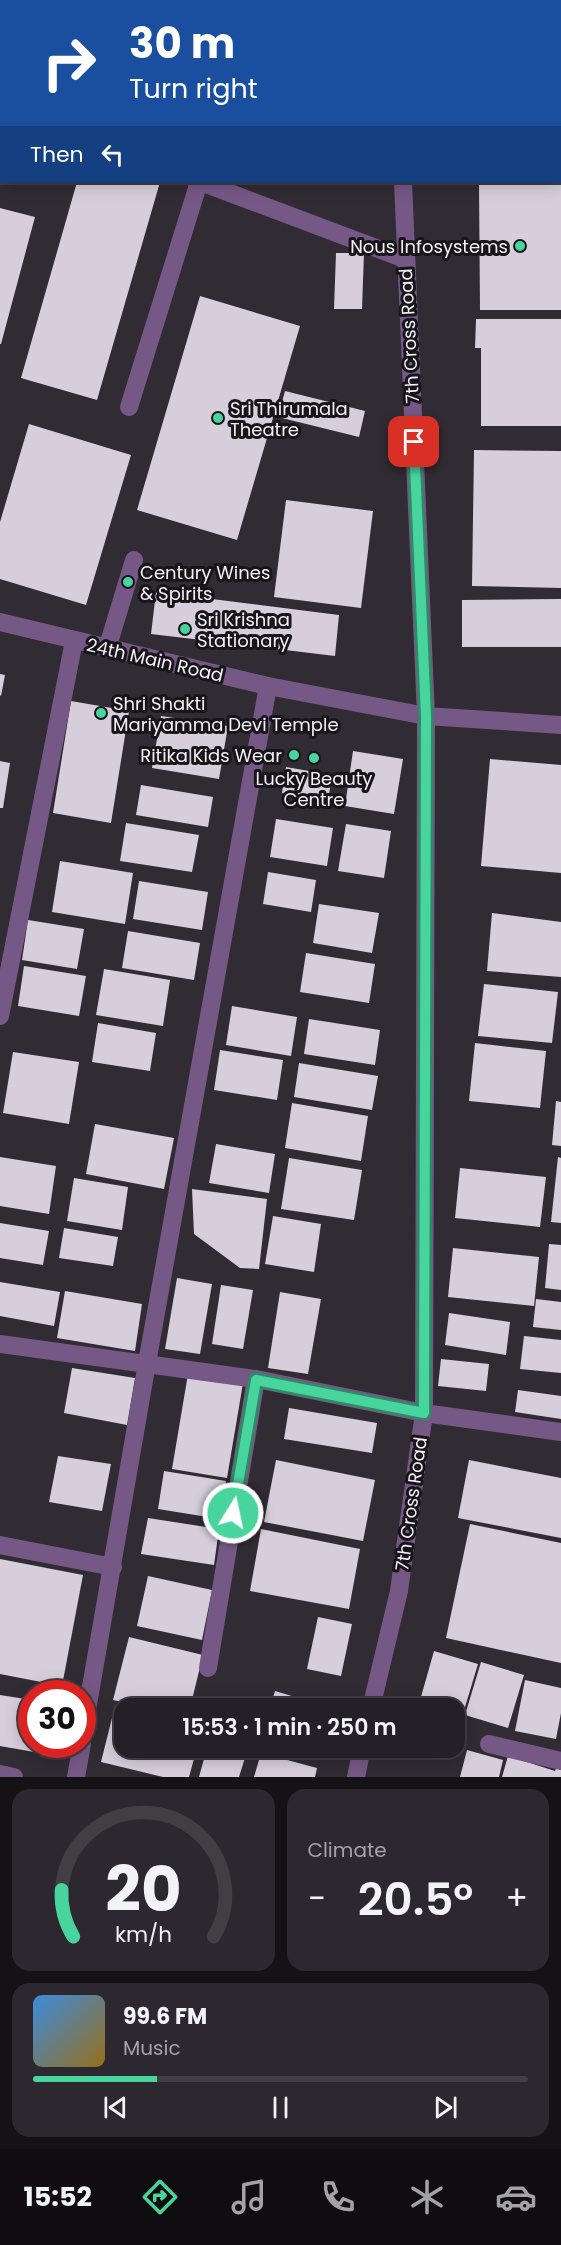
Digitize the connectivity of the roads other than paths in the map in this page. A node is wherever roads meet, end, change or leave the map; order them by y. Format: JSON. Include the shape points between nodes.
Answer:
{"nodes":[{"id":1,"x":200,"y":183,"type":"edge"},
{"id":2,"x":203,"y":183,"type":"edge"},
{"id":3,"x":403,"y":183,"type":"edge"},
{"id":4,"x":405,"y":259,"type":"junction"},
{"id":5,"x":129,"y":407,"type":"dead end"},
{"id":6,"x":134,"y":560,"type":"dead end"},
{"id":7,"x":0,"y":622,"type":"edge"},
{"id":8,"x":74,"y":641,"type":"junction"},
{"id":9,"x":107,"y":649,"type":"junction"},
{"id":10,"x":268,"y":686,"type":"junction"},
{"id":11,"x":426,"y":716,"type":"junction"},
{"id":12,"x":561,"y":725,"type":"edge"},
{"id":13,"x":0,"y":1016,"type":"edge"},
{"id":14,"x":0,"y":1344,"type":"edge"},
{"id":15,"x":147,"y":1363,"type":"junction"},
{"id":16,"x":256,"y":1380,"type":"junction"},
{"id":17,"x":424,"y":1413,"type":"junction"},
{"id":18,"x":561,"y":1432,"type":"edge"},
{"id":19,"x":0,"y":1545,"type":"edge"},
{"id":20,"x":112,"y":1567,"type":"junction"},
{"id":21,"x":207,"y":1668,"type":"dead end"},
{"id":22,"x":92,"y":1680,"type":"edge"},
{"id":23,"x":373,"y":1698,"type":"edge"},
{"id":24,"x":489,"y":1744,"type":"dead end"},
{"id":25,"x":79,"y":1758,"type":"edge"},
{"id":26,"x":360,"y":1758,"type":"edge"},
{"id":27,"x":561,"y":1761,"type":"edge"},
{"id":28,"x":0,"y":1774,"type":"edge"},
{"id":29,"x":14,"y":1777,"type":"edge"},
{"id":30,"x":76,"y":1777,"type":"edge"},
{"id":31,"x":356,"y":1777,"type":"edge"}],
"edges":[{"from":1,"to":5,"type":"street"},
{"from":2,"to":4,"type":"street"},
{"from":3,"to":4,"type":"street","name":"7th Cross Road"},
{"from":4,"to":11,"type":"street","name":"7th Cross Road"},
{"from":6,"to":9,"type":"street"},
{"from":7,"to":8,"type":"street","name":"24th Main Road"},
{"from":8,"to":9,"type":"street","name":"24th Main Road"},
{"from":8,"to":13,"type":"street"},
{"from":9,"to":10,"type":"street","name":"24th Main Road"},
{"from":10,"to":11,"type":"street","name":"24th Main Road"},
{"from":10,"to":15,"type":"street"},
{"from":11,"to":12,"type":"street","name":"24th Main Road"},
{"from":11,"to":17,"type":"street","name":"7th Cross Road"},
{"from":14,"to":15,"type":"street"},
{"from":15,"to":16,"type":"street"},
{"from":15,"to":20,"type":"street"},
{"from":16,"to":17,"type":"street"},
{"from":16,"to":21,"type":"street"},
{"from":17,"to":18,"type":"street"},
{"from":17,"to":23,"type":"street","name":"7th Cross Road","via":[[399,1590]]},
{"from":19,"to":20,"type":"street"},
{"from":20,"to":22,"type":"street"},
{"from":24,"to":27,"type":"street"},
{"from":25,"to":30,"type":"street"},
{"from":26,"to":31,"type":"street"},
{"from":28,"to":29,"type":"street"}]}
